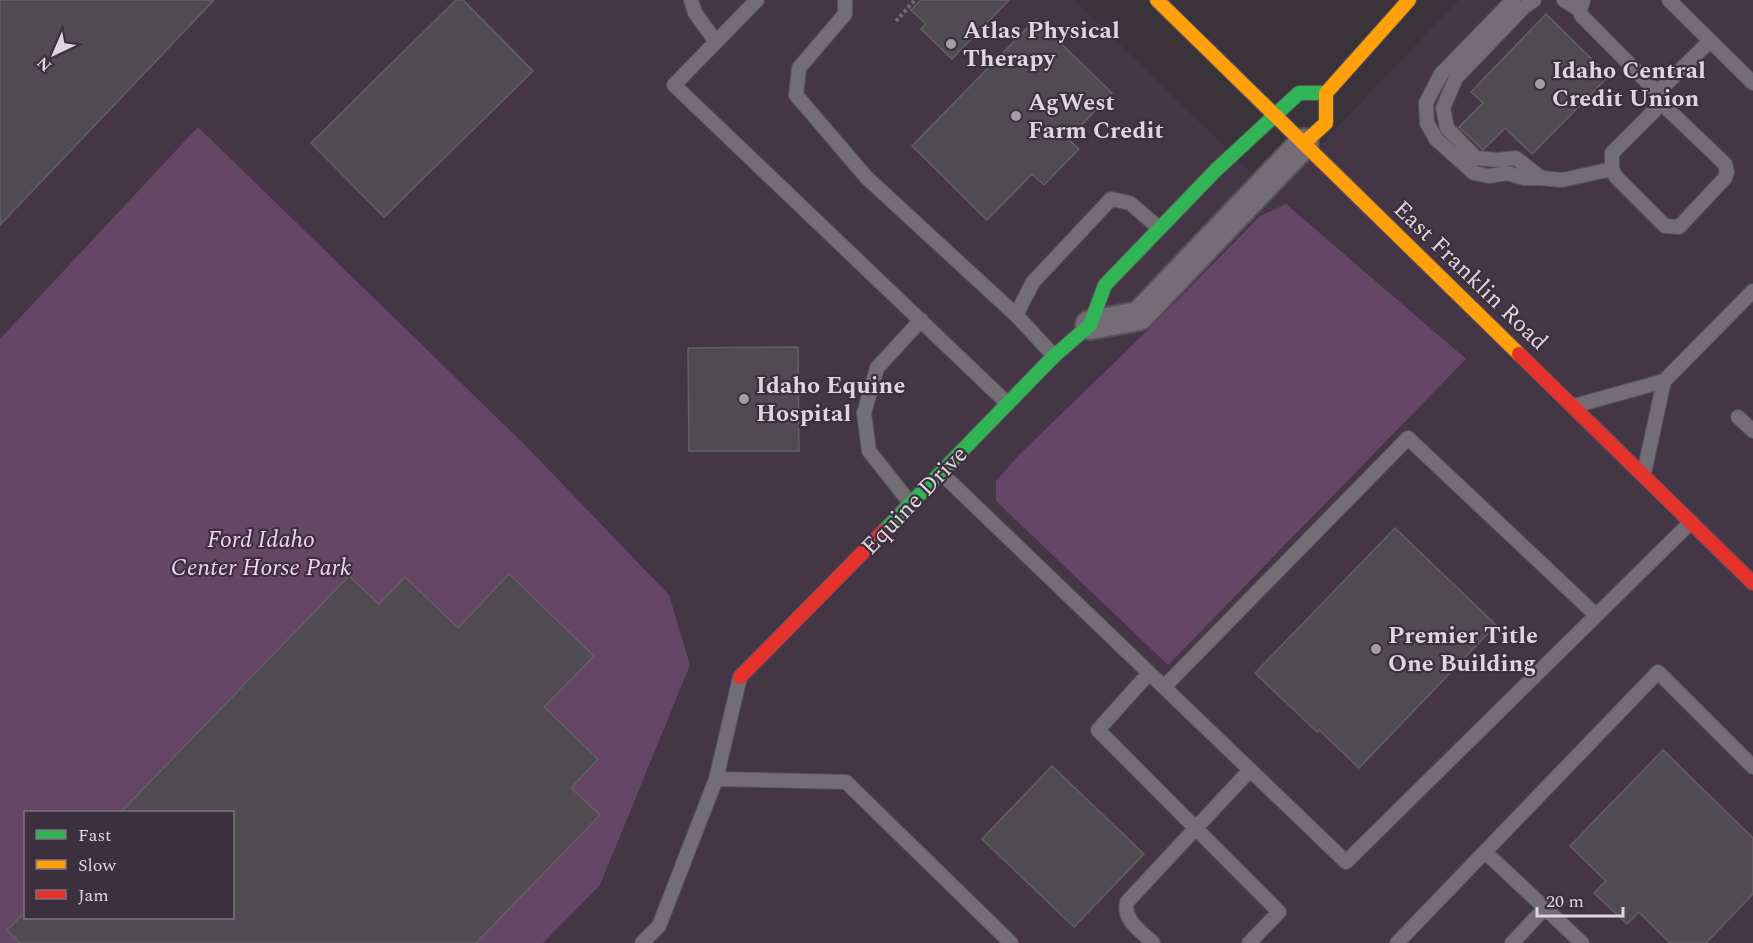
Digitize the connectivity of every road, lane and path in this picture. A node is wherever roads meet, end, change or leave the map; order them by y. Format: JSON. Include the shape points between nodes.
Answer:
{"nodes":[{"id":1,"x":691,"y":0,"type":"edge"},
{"id":2,"x":757,"y":0,"type":"edge"},
{"id":3,"x":845,"y":0,"type":"edge"},
{"id":4,"x":915,"y":0,"type":"edge"},
{"id":5,"x":1157,"y":0,"type":"edge"},
{"id":6,"x":1409,"y":0,"type":"edge"},
{"id":7,"x":1513,"y":0,"type":"edge"},
{"id":8,"x":1534,"y":0,"type":"edge"},
{"id":9,"x":1564,"y":0,"type":"edge"},
{"id":10,"x":1669,"y":0,"type":"edge"},
{"id":11,"x":1582,"y":5,"type":"edge"},
{"id":12,"x":896,"y":21,"type":"dead end"},
{"id":13,"x":1710,"y":41,"type":"junction"},
{"id":14,"x":716,"y":42,"type":"junction"},
{"id":15,"x":1753,"y":83,"type":"edge"},
{"id":16,"x":1326,"y":93,"type":"junction"},
{"id":17,"x":1657,"y":97,"type":"junction"},
{"id":18,"x":1275,"y":115,"type":"junction"},
{"id":19,"x":1304,"y":143,"type":"junction"},
{"id":20,"x":1612,"y":169,"type":"junction"},
{"id":21,"x":1541,"y":178,"type":"junction"},
{"id":22,"x":1159,"y":228,"type":"junction"},
{"id":23,"x":1753,"y":291,"type":"edge"},
{"id":24,"x":1016,"y":315,"type":"junction"},
{"id":25,"x":921,"y":320,"type":"junction"},
{"id":26,"x":1090,"y":325,"type":"junction"},
{"id":27,"x":1054,"y":356,"type":"junction"},
{"id":28,"x":1664,"y":381,"type":"junction"},
{"id":29,"x":1008,"y":404,"type":"junction"},
{"id":30,"x":1572,"y":406,"type":"junction"},
{"id":31,"x":1738,"y":417,"type":"dead end"},
{"id":32,"x":1753,"y":431,"type":"edge"},
{"id":33,"x":941,"y":473,"type":"junction"},
{"id":34,"x":1643,"y":476,"type":"junction"},
{"id":35,"x":911,"y":504,"type":"junction"},
{"id":36,"x":1691,"y":522,"type":"junction"},
{"id":37,"x":1753,"y":583,"type":"edge"},
{"id":38,"x":1596,"y":615,"type":"junction"},
{"id":39,"x":1149,"y":673,"type":"junction"},
{"id":40,"x":740,"y":677,"type":"joint"},
{"id":41,"x":1164,"y":687,"type":"junction"},
{"id":42,"x":1753,"y":767,"type":"edge"},
{"id":43,"x":1250,"y":770,"type":"junction"},
{"id":44,"x":716,"y":779,"type":"junction"},
{"id":45,"x":1197,"y":828,"type":"junction"},
{"id":46,"x":1485,"y":852,"type":"junction"},
{"id":47,"x":1545,"y":908,"type":"junction"},
{"id":48,"x":642,"y":943,"type":"edge"},
{"id":49,"x":1011,"y":943,"type":"edge"},
{"id":50,"x":1153,"y":943,"type":"edge"},
{"id":51,"x":1249,"y":943,"type":"edge"},
{"id":52,"x":1397,"y":943,"type":"edge"},
{"id":53,"x":1512,"y":943,"type":"edge"},
{"id":54,"x":1582,"y":943,"type":"edge"}],
"edges":[{"from":1,"to":14,"type":"lane","via":[[695,13]]},
{"from":2,"to":14,"type":"lane"},
{"from":3,"to":24,"type":"lane","via":[[845,14],[799,68],[796,95],[867,178]]},
{"from":4,"to":12,"type":"path"},
{"from":5,"to":18,"type":"street","name":"East Franklin Road"},
{"from":6,"to":16,"type":"street"},
{"from":7,"to":21,"type":"lane","via":[[1441,74],[1426,102],[1427,123],[1436,139],[1474,173]]},
{"from":8,"to":21,"type":"lane","via":[[1456,78],[1443,108],[1447,128],[1476,158],[1516,158]]},
{"from":9,"to":11,"type":"lane"},
{"from":10,"to":13,"type":"lane"},
{"from":11,"to":17,"type":"lane","via":[[1581,15]]},
{"from":13,"to":15,"type":"lane"},
{"from":13,"to":17,"type":"lane"},
{"from":14,"to":25,"type":"lane","via":[[674,85]]},
{"from":16,"to":18,"type":"street","name":"Equine Drive","via":[[1299,93]]},
{"from":16,"to":19,"type":"street","via":[[1326,123]]},
{"from":17,"to":20,"type":"lane","via":[[1655,110],[1612,153]]},
{"from":17,"to":20,"type":"lane","via":[[1725,164],[1725,178],[1679,227],[1668,228]]},
{"from":18,"to":19,"type":"street","name":"East Franklin Road"},
{"from":18,"to":22,"type":"street","name":"Equine Drive"},
{"from":19,"to":26,"type":"street","name":"Equine Drive","via":[[1139,315]]},
{"from":19,"to":30,"type":"street","name":"East Franklin Road"},
{"from":20,"to":21,"type":"lane","via":[[1562,180]]},
{"from":22,"to":24,"type":"lane","via":[[1130,203],[1111,199],[1034,282]]},
{"from":22,"to":26,"type":"street","name":"Equine Drive","via":[[1105,285]]},
{"from":23,"to":28,"type":"lane"},
{"from":24,"to":27,"type":"lane"},
{"from":25,"to":29,"type":"lane"},
{"from":25,"to":35,"type":"lane","via":[[877,368],[864,413],[869,451]]},
{"from":26,"to":27,"type":"street","name":"Equine Drive"},
{"from":27,"to":29,"type":"street","name":"Equine Drive"},
{"from":28,"to":30,"type":"lane"},
{"from":28,"to":34,"type":"lane"},
{"from":29,"to":33,"type":"street","name":"Equine Drive"},
{"from":30,"to":34,"type":"street","name":"East Franklin Road"},
{"from":31,"to":32,"type":"lane"},
{"from":33,"to":35,"type":"street","name":"Equine Drive"},
{"from":33,"to":39,"type":"lane"},
{"from":34,"to":36,"type":"street","name":"East Franklin Road"},
{"from":35,"to":40,"type":"street","name":"Equine Drive"},
{"from":36,"to":37,"type":"street","name":"East Franklin Road"},
{"from":36,"to":38,"type":"lane"},
{"from":38,"to":41,"type":"lane","via":[[1408,438]]},
{"from":38,"to":43,"type":"lane","via":[[1346,862]]},
{"from":39,"to":41,"type":"lane"},
{"from":39,"to":45,"type":"lane","via":[[1098,730]]},
{"from":40,"to":44,"type":"lane"},
{"from":41,"to":43,"type":"lane"},
{"from":42,"to":46,"type":"lane","via":[[1658,672]]},
{"from":43,"to":45,"type":"lane"},
{"from":44,"to":48,"type":"lane","via":[[659,926]]},
{"from":44,"to":49,"type":"lane","via":[[846,782]]},
{"from":45,"to":50,"type":"lane","via":[[1127,902],[1128,918]]},
{"from":45,"to":51,"type":"lane","via":[[1279,912]]},
{"from":46,"to":47,"type":"lane"},
{"from":46,"to":52,"type":"lane"},
{"from":47,"to":53,"type":"lane"},
{"from":47,"to":54,"type":"lane"}]}
